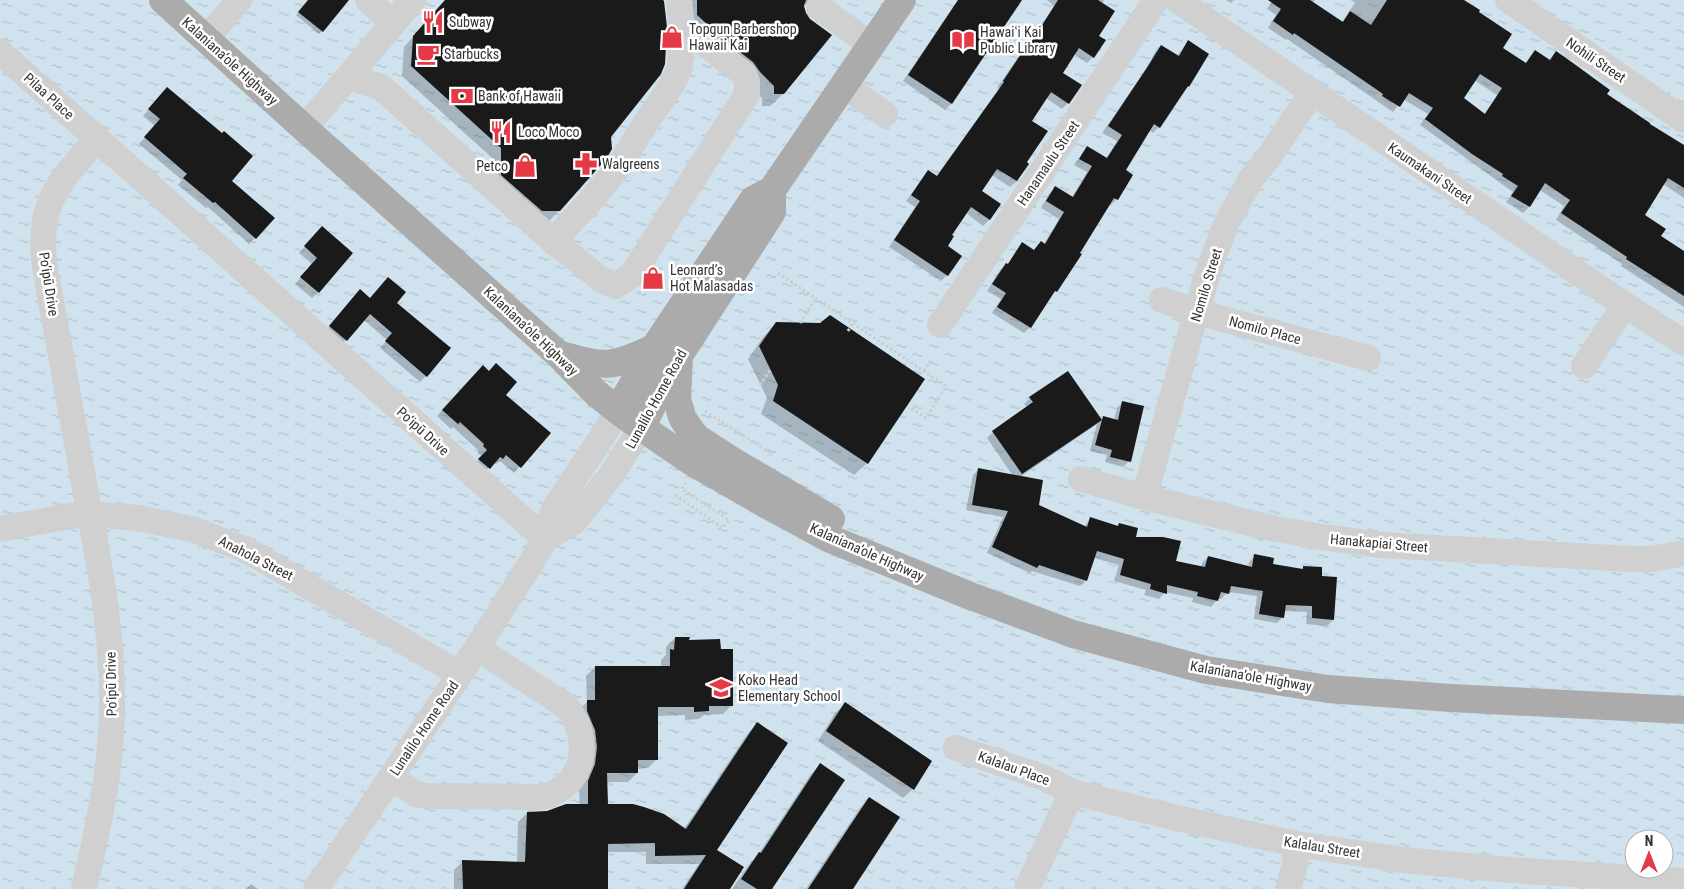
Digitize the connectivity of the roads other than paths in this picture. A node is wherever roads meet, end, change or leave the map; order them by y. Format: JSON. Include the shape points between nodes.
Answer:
{"nodes":[{"id":1,"x":163,"y":0,"type":"edge"},
{"id":2,"x":240,"y":0,"type":"edge"},
{"id":3,"x":368,"y":0,"type":"edge"},
{"id":4,"x":413,"y":0,"type":"edge"},
{"id":5,"x":679,"y":0,"type":"edge"},
{"id":6,"x":902,"y":0,"type":"edge"},
{"id":7,"x":1156,"y":0,"type":"edge"},
{"id":8,"x":1177,"y":0,"type":"edge"},
{"id":9,"x":1508,"y":0,"type":"edge"},
{"id":10,"x":819,"y":7,"type":"dead end"},
{"id":11,"x":393,"y":22,"type":"junction"},
{"id":12,"x":682,"y":27,"type":"junction"},
{"id":13,"x":206,"y":39,"type":"junction"},
{"id":14,"x":871,"y":44,"type":"junction"},
{"id":15,"x":0,"y":52,"type":"edge"},
{"id":16,"x":348,"y":77,"type":"junction"},
{"id":17,"x":844,"y":86,"type":"junction"},
{"id":18,"x":1312,"y":93,"type":"junction"},
{"id":19,"x":885,"y":114,"type":"dead end"},
{"id":20,"x":1684,"y":120,"type":"edge"},
{"id":21,"x":304,"y":128,"type":"junction"},
{"id":22,"x":98,"y":140,"type":"junction"},
{"id":23,"x":553,"y":242,"type":"junction"},
{"id":24,"x":1162,"y":300,"type":"dead end"},
{"id":25,"x":1625,"y":305,"type":"junction"},
{"id":26,"x":1197,"y":312,"type":"junction"},
{"id":27,"x":940,"y":325,"type":"dead end"},
{"id":28,"x":1684,"y":343,"type":"edge"},
{"id":29,"x":666,"y":352,"type":"junction"},
{"id":30,"x":558,"y":354,"type":"junction"},
{"id":31,"x":1368,"y":358,"type":"dead end"},
{"id":32,"x":1584,"y":366,"type":"dead end"},
{"id":33,"x":618,"y":410,"type":"junction"},
{"id":34,"x":641,"y":428,"type":"junction"},
{"id":35,"x":1081,"y":479,"type":"dead end"},
{"id":36,"x":1144,"y":497,"type":"junction"},
{"id":37,"x":90,"y":514,"type":"junction"},
{"id":38,"x":0,"y":529,"type":"edge"},
{"id":39,"x":546,"y":539,"type":"junction"},
{"id":40,"x":1684,"y":553,"type":"edge"},
{"id":41,"x":968,"y":595,"type":"junction"},
{"id":42,"x":477,"y":648,"type":"junction"},
{"id":43,"x":460,"y":674,"type":"junction"},
{"id":44,"x":1684,"y":710,"type":"edge"},
{"id":45,"x":956,"y":748,"type":"dead end"},
{"id":46,"x":391,"y":777,"type":"junction"},
{"id":47,"x":1072,"y":792,"type":"junction"},
{"id":48,"x":1296,"y":844,"type":"junction"},
{"id":49,"x":1684,"y":881,"type":"edge"},
{"id":50,"x":84,"y":889,"type":"edge"},
{"id":51,"x":316,"y":889,"type":"edge"},
{"id":52,"x":1027,"y":889,"type":"edge"},
{"id":53,"x":1288,"y":889,"type":"edge"}],
"edges":[{"from":1,"to":13,"type":"main road","name":"Kalaniana’ole Highway"},
{"from":2,"to":13,"type":"street"},
{"from":3,"to":11,"type":"street"},
{"from":4,"to":11,"type":"street"},
{"from":5,"to":12,"type":"street"},
{"from":6,"to":14,"type":"main road","name":"Lunalilo Home Road"},
{"from":7,"to":27,"type":"street","name":"Hanamaulu Street"},
{"from":8,"to":18,"type":"street","name":"Kaumakani Street"},
{"from":9,"to":20,"type":"street","name":"Nohili Street"},
{"from":10,"to":14,"type":"street"},
{"from":11,"to":16,"type":"street"},
{"from":12,"to":23,"type":"street","via":[[680,67],[673,84],[618,168]]},
{"from":12,"to":23,"type":"street","via":[[744,74],[746,94],[632,275],[616,286],[602,280]]},
{"from":13,"to":21,"type":"main road","name":"Kalaniana’ole Highway"},
{"from":14,"to":17,"type":"main road","name":"Lunalilo Home Road"},
{"from":15,"to":22,"type":"street","name":"Pilaa Place"},
{"from":16,"to":21,"type":"street"},
{"from":16,"to":23,"type":"street","via":[[382,87]]},
{"from":17,"to":19,"type":"street"},
{"from":17,"to":29,"type":"main road","name":"Lunalilo Home Road","via":[[772,190],[753,200]]},
{"from":18,"to":25,"type":"street","name":"Kaumakani Street"},
{"from":18,"to":26,"type":"street","name":"Nomilo Street","via":[[1237,202],[1216,250]]},
{"from":21,"to":30,"type":"main road","name":"Kalaniana’ole Highway"},
{"from":22,"to":37,"type":"street","name":"Po‘ipū Drive","via":[[61,181],[48,208],[42,237]]},
{"from":22,"to":39,"type":"street","name":"Po‘ipū Drive"},
{"from":24,"to":26,"type":"street","name":"Nomilo Place"},
{"from":25,"to":28,"type":"street","name":"Kaumakani Street"},
{"from":25,"to":32,"type":"street"},
{"from":26,"to":31,"type":"street","name":"Nomilo Place"},
{"from":26,"to":36,"type":"street","name":"Nomilo Street"},
{"from":29,"to":30,"type":"main road","via":[[604,364]]},
{"from":29,"to":33,"type":"main road","name":"Lunalilo Home Road"},
{"from":29,"to":34,"type":"main road","name":"Lunalilo Home Road","via":[[671,368]]},
{"from":29,"to":41,"type":"main road","via":[[682,417],[697,438],[842,526]]},
{"from":30,"to":33,"type":"main road","name":"Kalaniana’ole Highway","via":[[597,394]]},
{"from":33,"to":34,"type":"main road","name":"Kalaniana’ole Highway"},
{"from":33,"to":39,"type":"street","name":"Lunalilo Home Road","via":[[554,509]]},
{"from":34,"to":39,"type":"street","name":"Lunalilo Home Road","via":[[612,474],[574,522]]},
{"from":34,"to":41,"type":"main road","name":"Kalaniana’ole Highway","via":[[708,471],[828,538]]},
{"from":35,"to":36,"type":"street","name":"Hanakapiai Street"},
{"from":36,"to":40,"type":"street","name":"Hanakapiai Street","via":[[1271,528],[1382,545],[1631,560]]},
{"from":37,"to":38,"type":"street","name":"Anahola Street"},
{"from":37,"to":43,"type":"street","name":"Anahola Street","via":[[167,523],[222,539],[273,564]]},
{"from":37,"to":50,"type":"street","name":"Po‘ipū Drive","via":[[107,606],[112,708],[106,783]]},
{"from":39,"to":42,"type":"street","name":"Lunalilo Home Road"},
{"from":41,"to":44,"type":"main road","name":"Kalaniana’ole Highway","via":[[1073,634],[1206,670],[1328,689]]},
{"from":42,"to":43,"type":"street","name":"Lunalilo Home Road"},
{"from":42,"to":46,"type":"street","via":[[572,713],[580,731],[581,759],[570,783],[558,792],[542,797],[426,796],[416,794]]},
{"from":43,"to":46,"type":"street","name":"Lunalilo Home Road"},
{"from":45,"to":47,"type":"street","name":"Kalalau Place","via":[[1045,778]]},
{"from":46,"to":51,"type":"street","name":"Lunalilo Home Road"},
{"from":47,"to":48,"type":"street","name":"Kalalau Street"},
{"from":47,"to":52,"type":"street"},
{"from":48,"to":49,"type":"street","name":"Kalalau Street","via":[[1471,867]]},
{"from":48,"to":53,"type":"street","via":[[1295,864]]}]}
